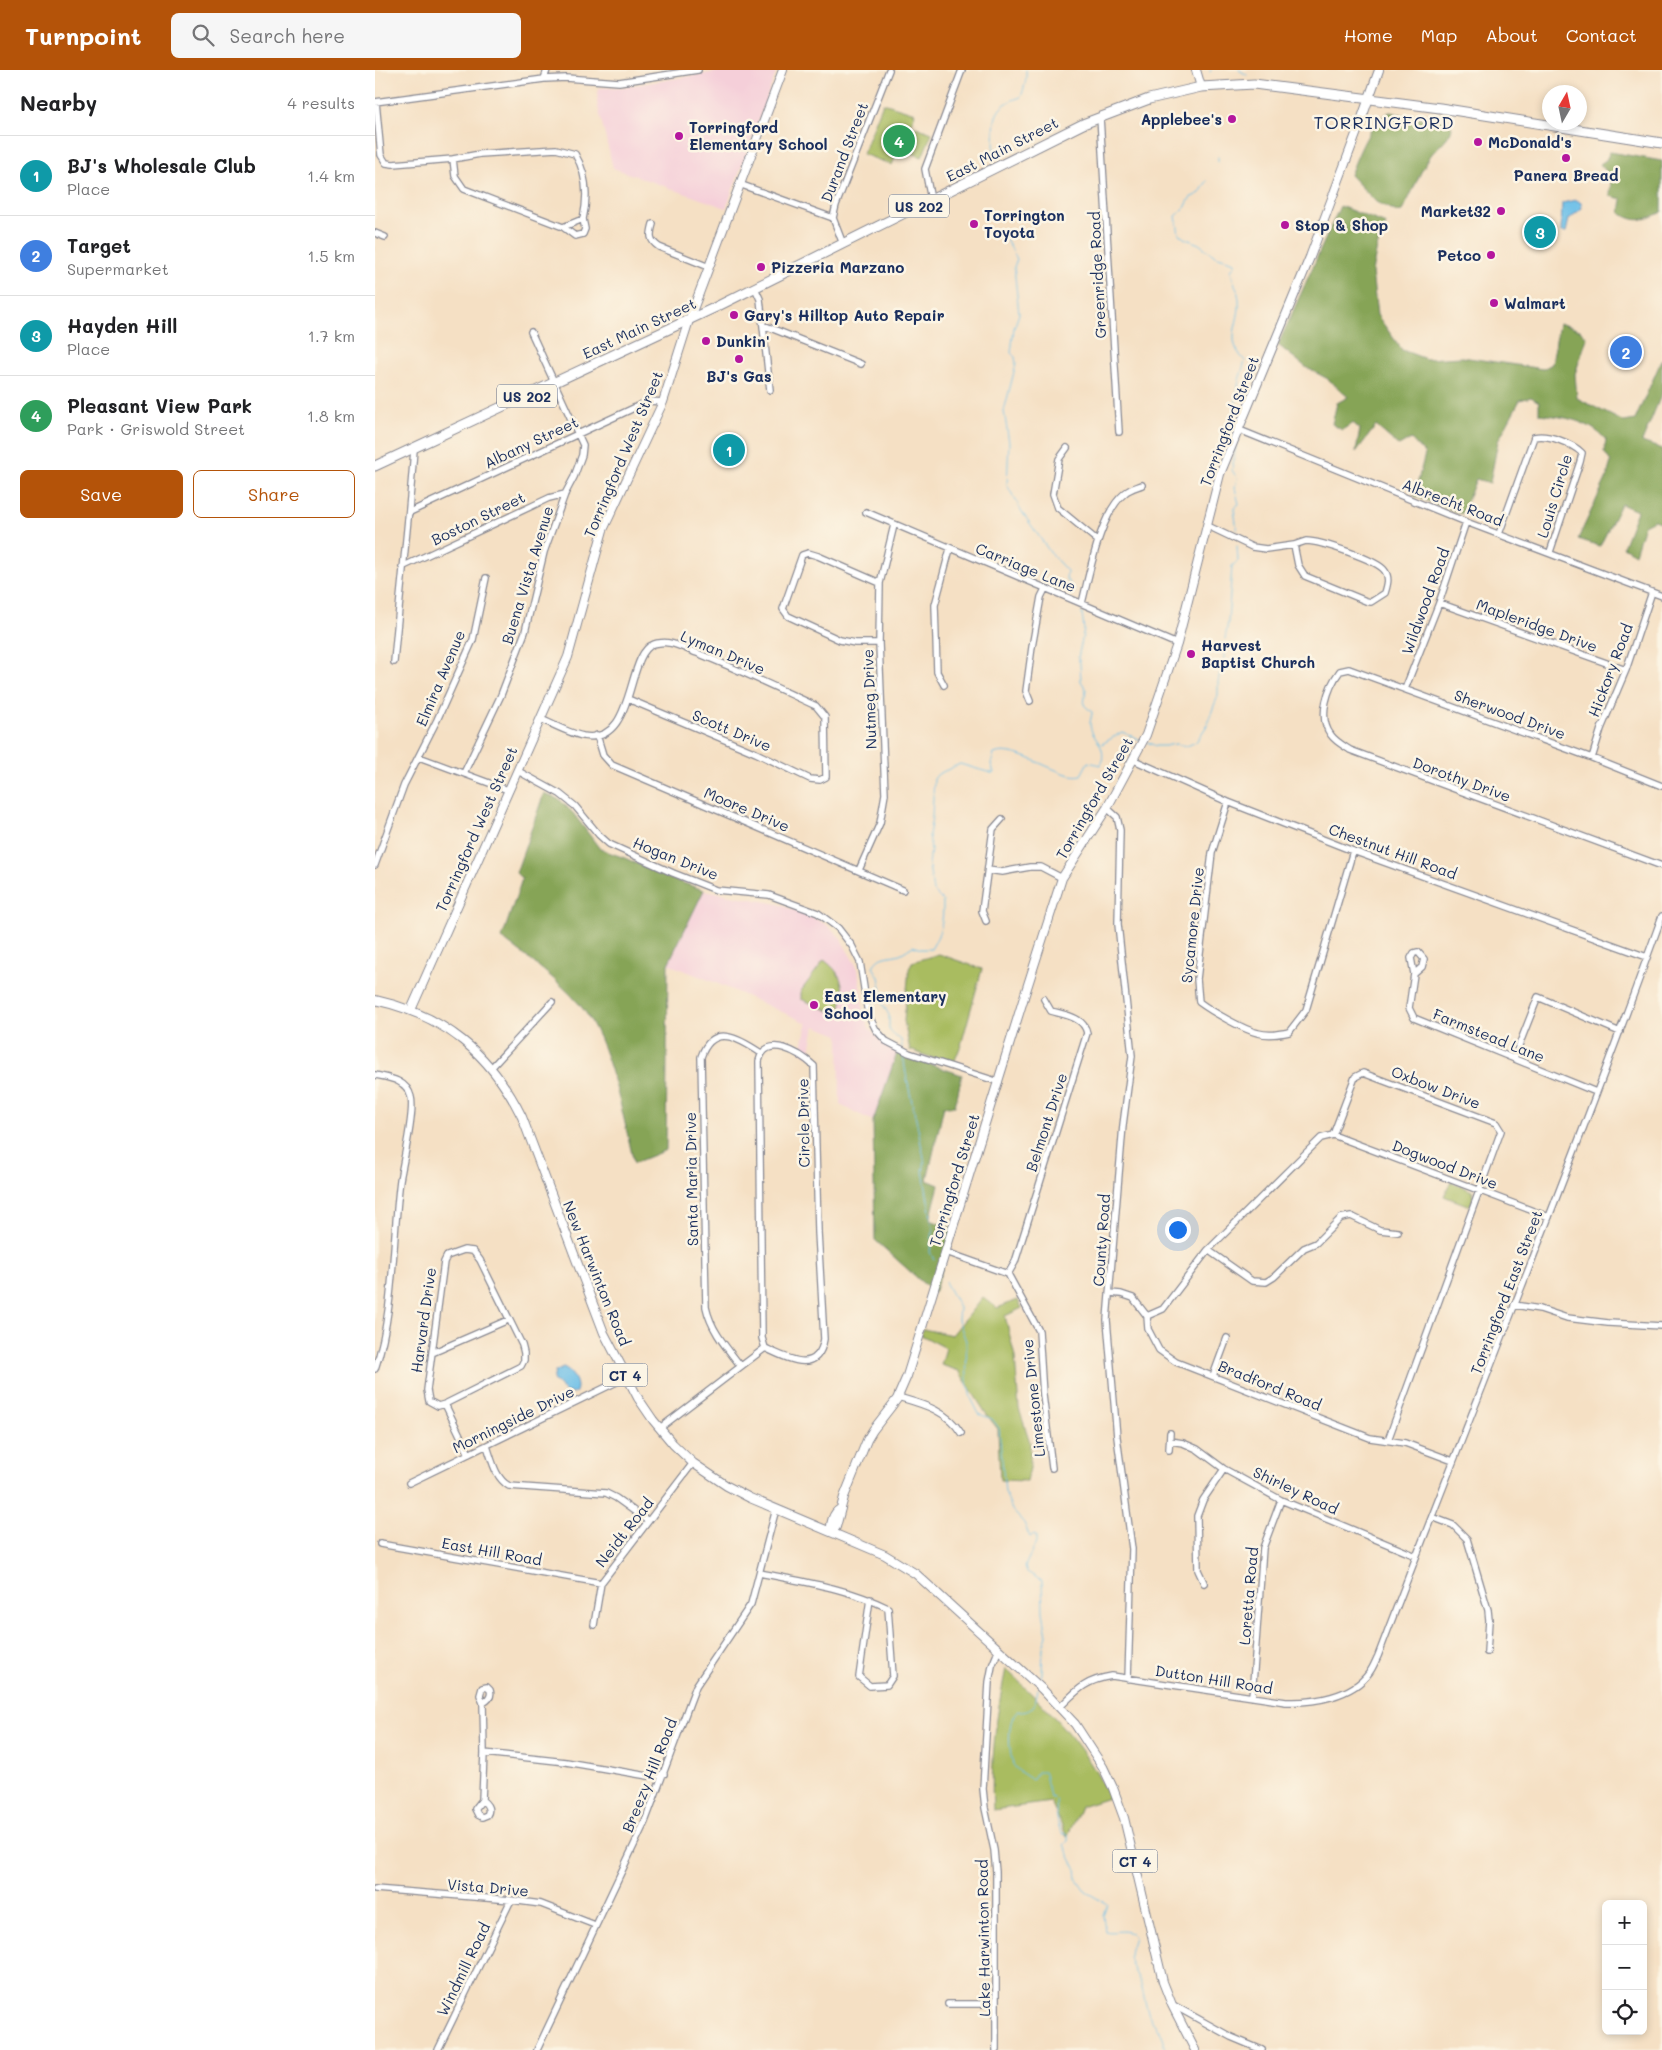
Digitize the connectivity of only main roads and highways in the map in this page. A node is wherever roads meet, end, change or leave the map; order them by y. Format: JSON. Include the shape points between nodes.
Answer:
{"nodes":[{"id":1,"x":783,"y":70,"type":"edge"},
{"id":2,"x":1196,"y":70,"type":"edge"},
{"id":3,"x":1379,"y":70,"type":"edge"},
{"id":4,"x":1201,"y":86,"type":"junction"},
{"id":5,"x":1369,"y":98,"type":"junction"},
{"id":6,"x":1662,"y":144,"type":"edge"},
{"id":7,"x":689,"y":320,"type":"junction"},
{"id":8,"x":375,"y":466,"type":"edge"},
{"id":9,"x":375,"y":1000,"type":"edge"},
{"id":10,"x":411,"y":1010,"type":"junction"},
{"id":11,"x":831,"y":1532,"type":"junction"},
{"id":12,"x":1195,"y":2050,"type":"edge"}],
"edges":[{"from":1,"to":7,"type":"main road","name":"Torringford West Street"},
{"from":2,"to":4,"type":"main road"},
{"from":3,"to":5,"type":"main road","name":"Torringford Street"},
{"from":4,"to":5,"type":"highway","name":"East Main Street","number":"US 202","via":[[1255,84]]},
{"from":4,"to":7,"type":"highway","name":"East Main Street","number":"US 202","via":[[1149,99],[1100,117]]},
{"from":5,"to":6,"type":"highway","name":"East Main Street","number":"US 202"},
{"from":5,"to":11,"type":"main road","name":"Torringford Street","via":[[1310,257],[1220,474],[1177,644],[1143,740],[1107,808],[1062,878],[908,1373],[898,1398],[871,1433]]},
{"from":7,"to":8,"type":"highway","name":"East Main Street","number":"US 202"},
{"from":7,"to":10,"type":"main road","name":"Torringford West Street","via":[[663,402],[603,530],[569,657]]},
{"from":9,"to":10,"type":"main road","name":"New Harwinton Road","number":"CT 4"},
{"from":10,"to":11,"type":"main road","name":"New Harwinton Road","number":"CT 4","via":[[464,1040],[510,1092],[605,1333],[638,1398],[660,1428],[693,1463],[727,1486]]},
{"from":11,"to":12,"type":"main road","name":"New Harwinton Road","number":"CT 4","via":[[885,1555],[916,1574],[1042,1689],[1091,1746],[1124,1818],[1163,1982]]}]}
